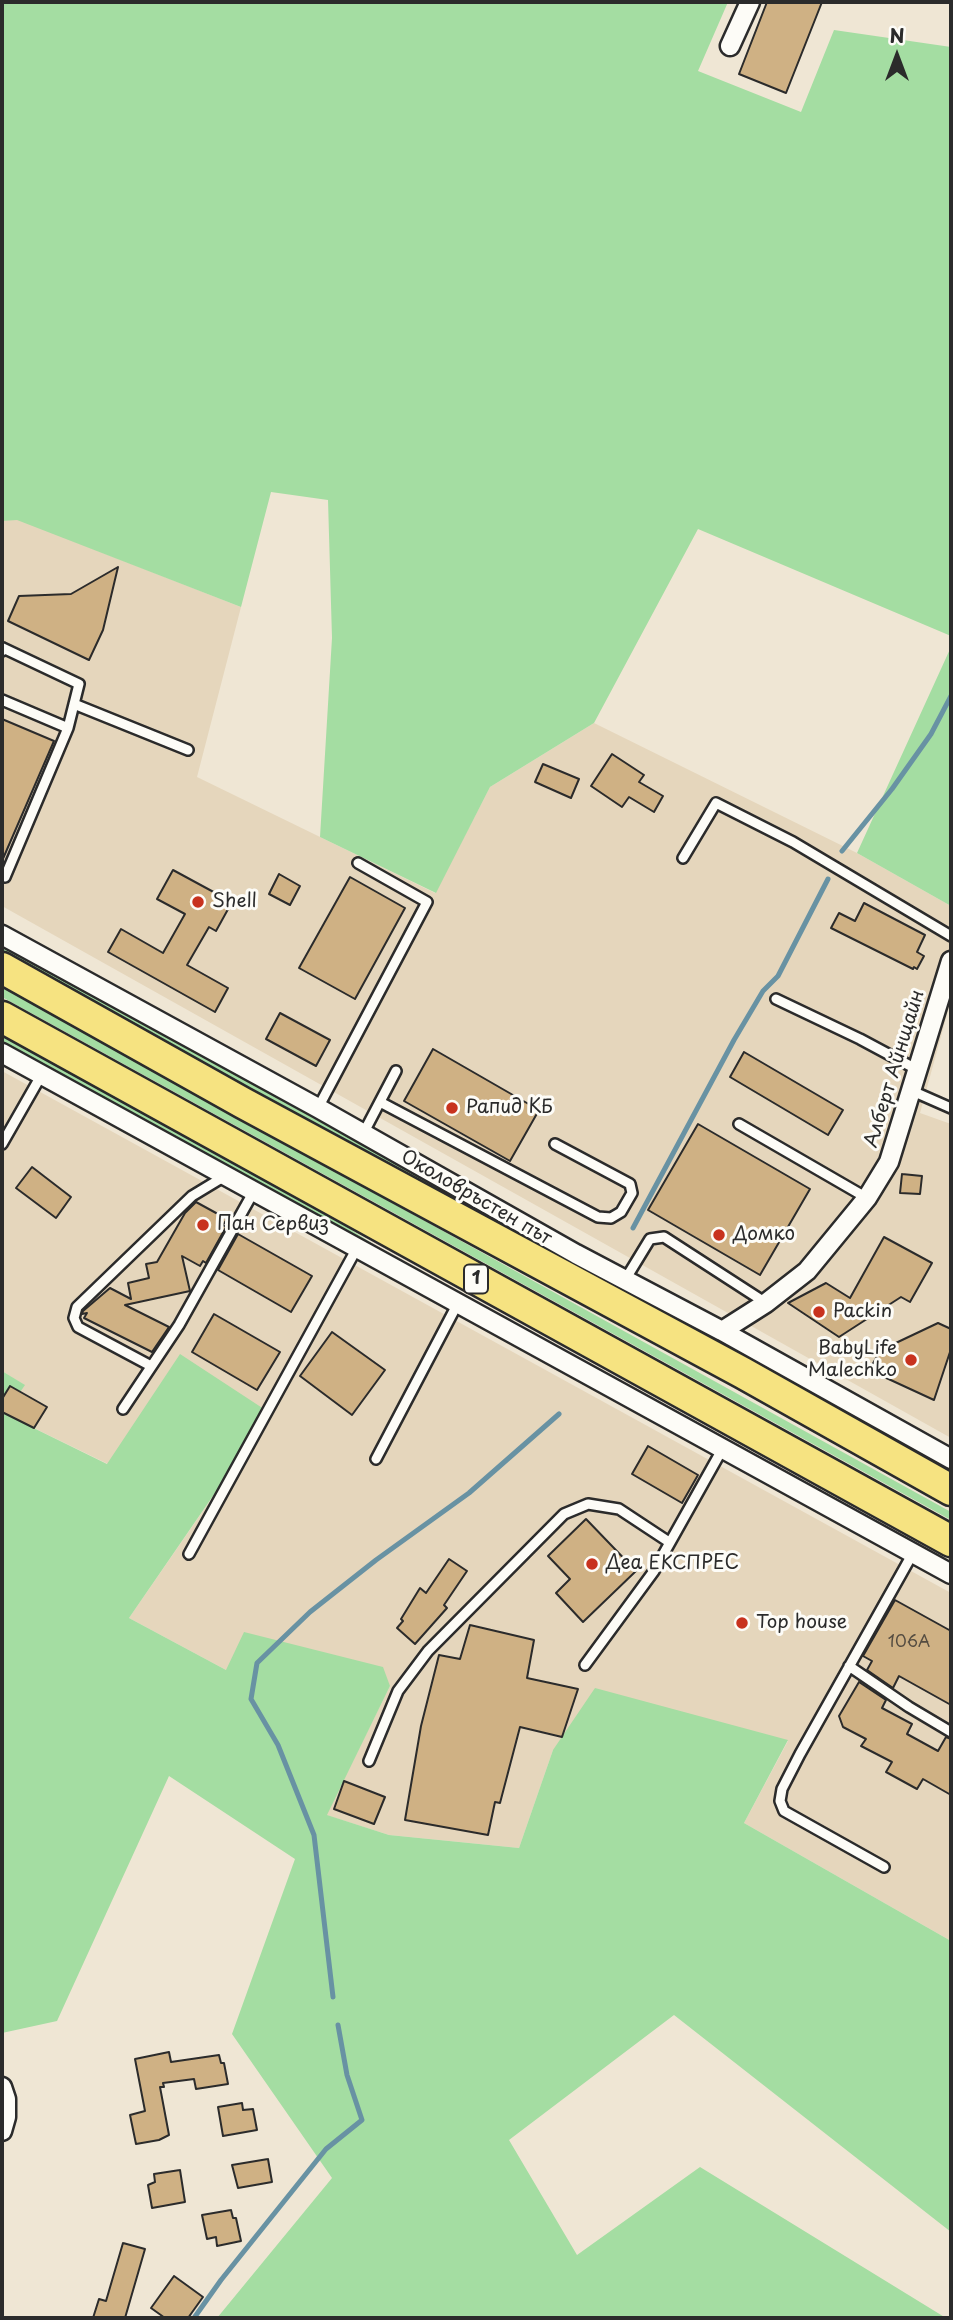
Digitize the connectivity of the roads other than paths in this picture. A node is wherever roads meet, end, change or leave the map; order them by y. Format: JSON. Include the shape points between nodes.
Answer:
{"nodes":[{"id":1,"x":750,"y":2,"type":"edge"},
{"id":2,"x":730,"y":46,"type":"dead end"},
{"id":3,"x":2,"y":652,"type":"edge"},
{"id":4,"x":2,"y":700,"type":"edge"},
{"id":5,"x":74,"y":704,"type":"junction"},
{"id":6,"x":68,"y":728,"type":"junction"},
{"id":7,"x":188,"y":750,"type":"dead end"},
{"id":8,"x":683,"y":858,"type":"dead end"},
{"id":9,"x":358,"y":863,"type":"dead end"},
{"id":10,"x":4,"y":876,"type":"edge"},
{"id":11,"x":2,"y":935,"type":"edge"},
{"id":12,"x":951,"y":936,"type":"edge"},
{"id":13,"x":951,"y":961,"type":"edge"},
{"id":14,"x":2,"y":968,"type":"edge"},
{"id":15,"x":776,"y":999,"type":"dead end"},
{"id":16,"x":2,"y":1017,"type":"edge"},
{"id":17,"x":2,"y":1053,"type":"edge"},
{"id":18,"x":916,"y":1069,"type":"junction"},
{"id":19,"x":396,"y":1071,"type":"dead end"},
{"id":20,"x":41,"y":1074,"type":"junction"},
{"id":21,"x":910,"y":1090,"type":"junction"},
{"id":22,"x":380,"y":1102,"type":"junction"},
{"id":23,"x":318,"y":1108,"type":"junction"},
{"id":24,"x":951,"y":1108,"type":"edge"},
{"id":25,"x":740,"y":1124,"type":"dead end"},
{"id":26,"x":363,"y":1133,"type":"junction"},
{"id":27,"x":2,"y":1144,"type":"edge"},
{"id":28,"x":555,"y":1144,"type":"dead end"},
{"id":29,"x":225,"y":1175,"type":"junction"},
{"id":30,"x":254,"y":1191,"type":"junction"},
{"id":31,"x":867,"y":1198,"type":"junction"},
{"id":32,"x":356,"y":1248,"type":"junction"},
{"id":33,"x":625,"y":1280,"type":"junction"},
{"id":34,"x":458,"y":1303,"type":"junction"},
{"id":35,"x":766,"y":1303,"type":"junction"},
{"id":36,"x":722,"y":1331,"type":"junction"},
{"id":37,"x":151,"y":1366,"type":"junction"},
{"id":38,"x":123,"y":1409,"type":"dead end"},
{"id":39,"x":723,"y":1448,"type":"junction"},
{"id":40,"x":376,"y":1459,"type":"dead end"},
{"id":41,"x":951,"y":1459,"type":"edge"},
{"id":42,"x":951,"y":1490,"type":"edge"},
{"id":43,"x":951,"y":1541,"type":"edge"},
{"id":44,"x":669,"y":1542,"type":"junction"},
{"id":45,"x":913,"y":1553,"type":"junction"},
{"id":46,"x":189,"y":1554,"type":"dead end"},
{"id":47,"x":951,"y":1574,"type":"edge"},
{"id":48,"x":585,"y":1665,"type":"dead end"},
{"id":49,"x":849,"y":1666,"type":"junction"},
{"id":50,"x":951,"y":1732,"type":"edge"},
{"id":51,"x":369,"y":1761,"type":"dead end"},
{"id":52,"x":884,"y":1867,"type":"dead end"},
{"id":53,"x":2,"y":2087,"type":"edge"},
{"id":54,"x":2,"y":2131,"type":"edge"}],
"edges":[{"from":1,"to":2,"type":"street"},
{"from":3,"to":5,"type":"lane","via":[[3,648],[79,684]]},
{"from":4,"to":6,"type":"lane"},
{"from":5,"to":6,"type":"lane"},
{"from":5,"to":7,"type":"lane"},
{"from":6,"to":10,"type":"lane"},
{"from":8,"to":12,"type":"lane","via":[[716,803],[793,842]]},
{"from":9,"to":23,"type":"lane","via":[[427,902]]},
{"from":11,"to":23,"type":"street","name":"Околовръстен път"},
{"from":13,"to":18,"type":"street","name":"Алберт Айнщайн"},
{"from":14,"to":42,"type":"highway","name":"Околовръстен път","number":"1"},
{"from":15,"to":18,"type":"lane"},
{"from":16,"to":43,"type":"highway","number":"1"},
{"from":17,"to":20,"type":"street"},
{"from":18,"to":21,"type":"street","name":"Алберт Айнщайн"},
{"from":19,"to":22,"type":"lane"},
{"from":20,"to":27,"type":"lane"},
{"from":20,"to":29,"type":"street"},
{"from":21,"to":24,"type":"lane"},
{"from":21,"to":31,"type":"street","name":"Алберт Айнщайн","via":[[888,1162]]},
{"from":22,"to":26,"type":"lane"},
{"from":22,"to":28,"type":"lane","via":[[598,1217],[611,1218],[621,1212],[632,1193],[630,1184]]},
{"from":23,"to":26,"type":"street","name":"Околовръстен път"},
{"from":25,"to":31,"type":"lane"},
{"from":26,"to":33,"type":"street","name":"Околовръстен път"},
{"from":29,"to":30,"type":"street"},
{"from":29,"to":37,"type":"lane","via":[[192,1196],[76,1307],[78,1326]]},
{"from":30,"to":32,"type":"street"},
{"from":30,"to":37,"type":"lane"},
{"from":31,"to":35,"type":"street","name":"Алберт Айнщайн","via":[[807,1271]]},
{"from":32,"to":34,"type":"street"},
{"from":32,"to":46,"type":"lane"},
{"from":33,"to":35,"type":"lane","via":[[650,1239],[664,1237]]},
{"from":33,"to":36,"type":"street","name":"Околовръстен път"},
{"from":34,"to":39,"type":"street"},
{"from":34,"to":40,"type":"lane"},
{"from":35,"to":36,"type":"street","name":"Алберт Айнщайн"},
{"from":36,"to":41,"type":"street","name":"Околовръстен път"},
{"from":37,"to":38,"type":"lane"},
{"from":39,"to":44,"type":"lane"},
{"from":39,"to":45,"type":"street"},
{"from":44,"to":48,"type":"lane"},
{"from":44,"to":51,"type":"lane","via":[[619,1509],[588,1504],[564,1514],[428,1651],[398,1691]]},
{"from":45,"to":47,"type":"street"},
{"from":45,"to":49,"type":"lane"},
{"from":49,"to":50,"type":"lane"},
{"from":49,"to":52,"type":"lane","via":[[782,1789],[780,1801],[784,1811]]},
{"from":53,"to":54,"type":"street","via":[[6,2099]]}]}
